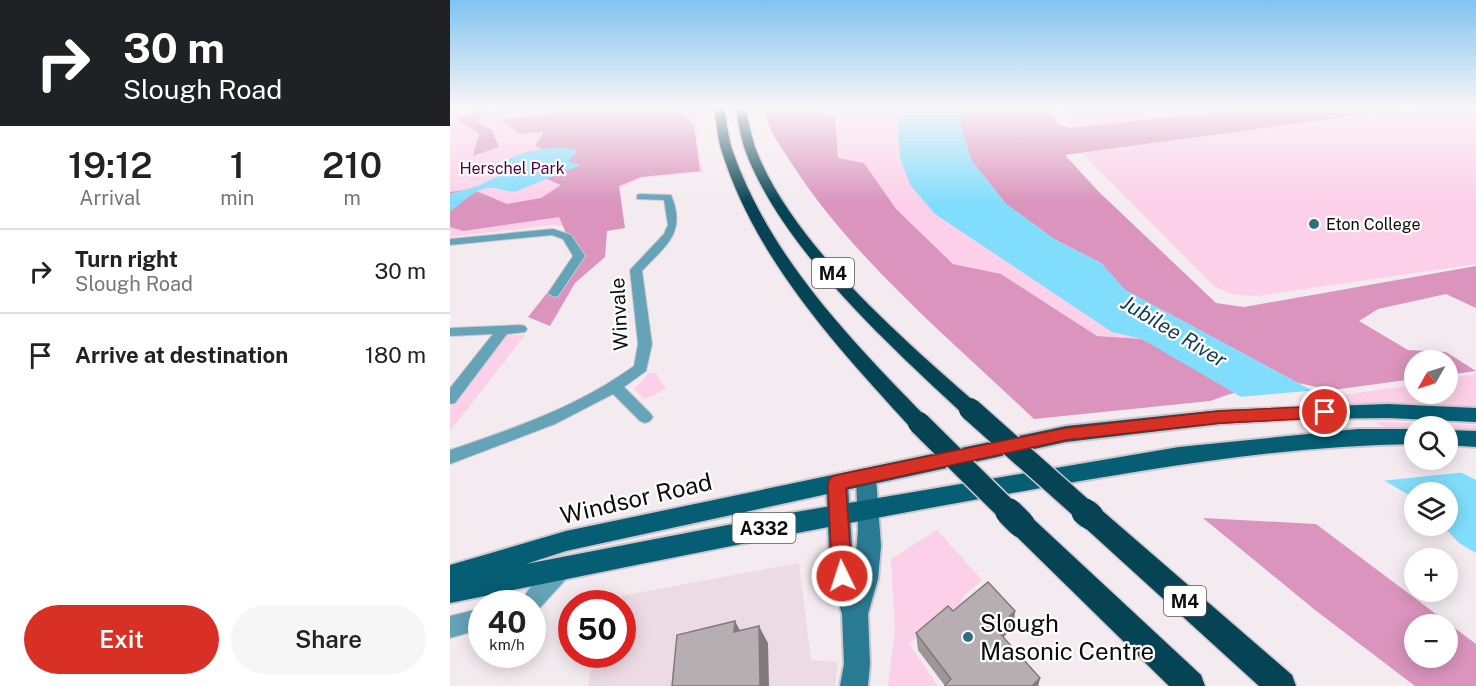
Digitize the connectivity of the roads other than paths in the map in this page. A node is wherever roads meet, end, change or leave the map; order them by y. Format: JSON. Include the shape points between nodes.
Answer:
{"nodes":[{"id":1,"x":726,"y":139,"type":"edge"},
{"id":2,"x":749,"y":139,"type":"edge"},
{"id":3,"x":640,"y":197,"type":"dead end"},
{"id":4,"x":450,"y":242,"type":"edge"},
{"id":5,"x":554,"y":293,"type":"dead end"},
{"id":6,"x":520,"y":329,"type":"dead end"},
{"id":7,"x":503,"y":330,"type":"junction"},
{"id":8,"x":450,"y":332,"type":"edge"},
{"id":9,"x":616,"y":388,"type":"junction"},
{"id":10,"x":450,"y":399,"type":"edge"},
{"id":11,"x":1476,"y":415,"type":"edge"},
{"id":12,"x":645,"y":417,"type":"dead end"},
{"id":13,"x":1404,"y":436,"type":"edge"},
{"id":14,"x":1458,"y":438,"type":"edge"},
{"id":15,"x":1476,"y":439,"type":"edge"},
{"id":16,"x":450,"y":457,"type":"edge"},
{"id":17,"x":866,"y":477,"type":"junction"},
{"id":18,"x":837,"y":483,"type":"junction"},
{"id":19,"x":869,"y":510,"type":"junction"},
{"id":20,"x":838,"y":515,"type":"junction"},
{"id":21,"x":561,"y":570,"type":"junction"},
{"id":22,"x":450,"y":577,"type":"edge"},
{"id":23,"x":543,"y":590,"type":"edge"},
{"id":24,"x":450,"y":591,"type":"edge"},
{"id":25,"x":855,"y":614,"type":"junction"},
{"id":26,"x":468,"y":622,"type":"edge"},
{"id":27,"x":450,"y":627,"type":"edge"},
{"id":28,"x":854,"y":686,"type":"edge"},
{"id":29,"x":1191,"y":686,"type":"edge"},
{"id":30,"x":1281,"y":686,"type":"edge"}],
"edges":[{"from":1,"to":29,"type":"highway","number":"M4","bridge":true,"via":[[732,167],[752,208],[787,267],[836,331],[919,423]]},
{"from":2,"to":30,"type":"highway","number":"M4","bridge":true,"via":[[762,172],[811,247],[880,324]]},
{"from":3,"to":9,"type":"street","name":"Winvale","via":[[668,197],[673,225],[669,235],[636,270],[645,344],[641,368]]},
{"from":4,"to":5,"type":"street","via":[[553,232],[567,237],[579,256]]},
{"from":6,"to":7,"type":"street"},
{"from":7,"to":8,"type":"street"},
{"from":7,"to":10,"type":"street"},
{"from":9,"to":12,"type":"street"},
{"from":9,"to":16,"type":"street","name":"Winvale","via":[[503,439]]},
{"from":11,"to":17,"type":"main road","number":"A332","via":[[1388,411],[1220,417],[1066,434]]},
{"from":13,"to":19,"type":"main road","number":"A332","via":[[1168,456]]},
{"from":14,"to":15,"type":"main road"},
{"from":17,"to":18,"type":"main road","number":"A332"},
{"from":17,"to":19,"type":"main road"},
{"from":18,"to":20,"type":"main road"},
{"from":18,"to":22,"type":"main road","name":"Windsor Road","number":"A332","via":[[566,541]]},
{"from":19,"to":20,"type":"main road","number":"A332"},
{"from":19,"to":25,"type":"main road","via":[[871,539],[866,586]]},
{"from":20,"to":21,"type":"main road","number":"A332"},
{"from":20,"to":25,"type":"main road","via":[[842,576]]},
{"from":21,"to":23,"type":"street"},
{"from":21,"to":24,"type":"main road","number":"A332"},
{"from":25,"to":28,"type":"main road"},
{"from":26,"to":27,"type":"street"}]}
